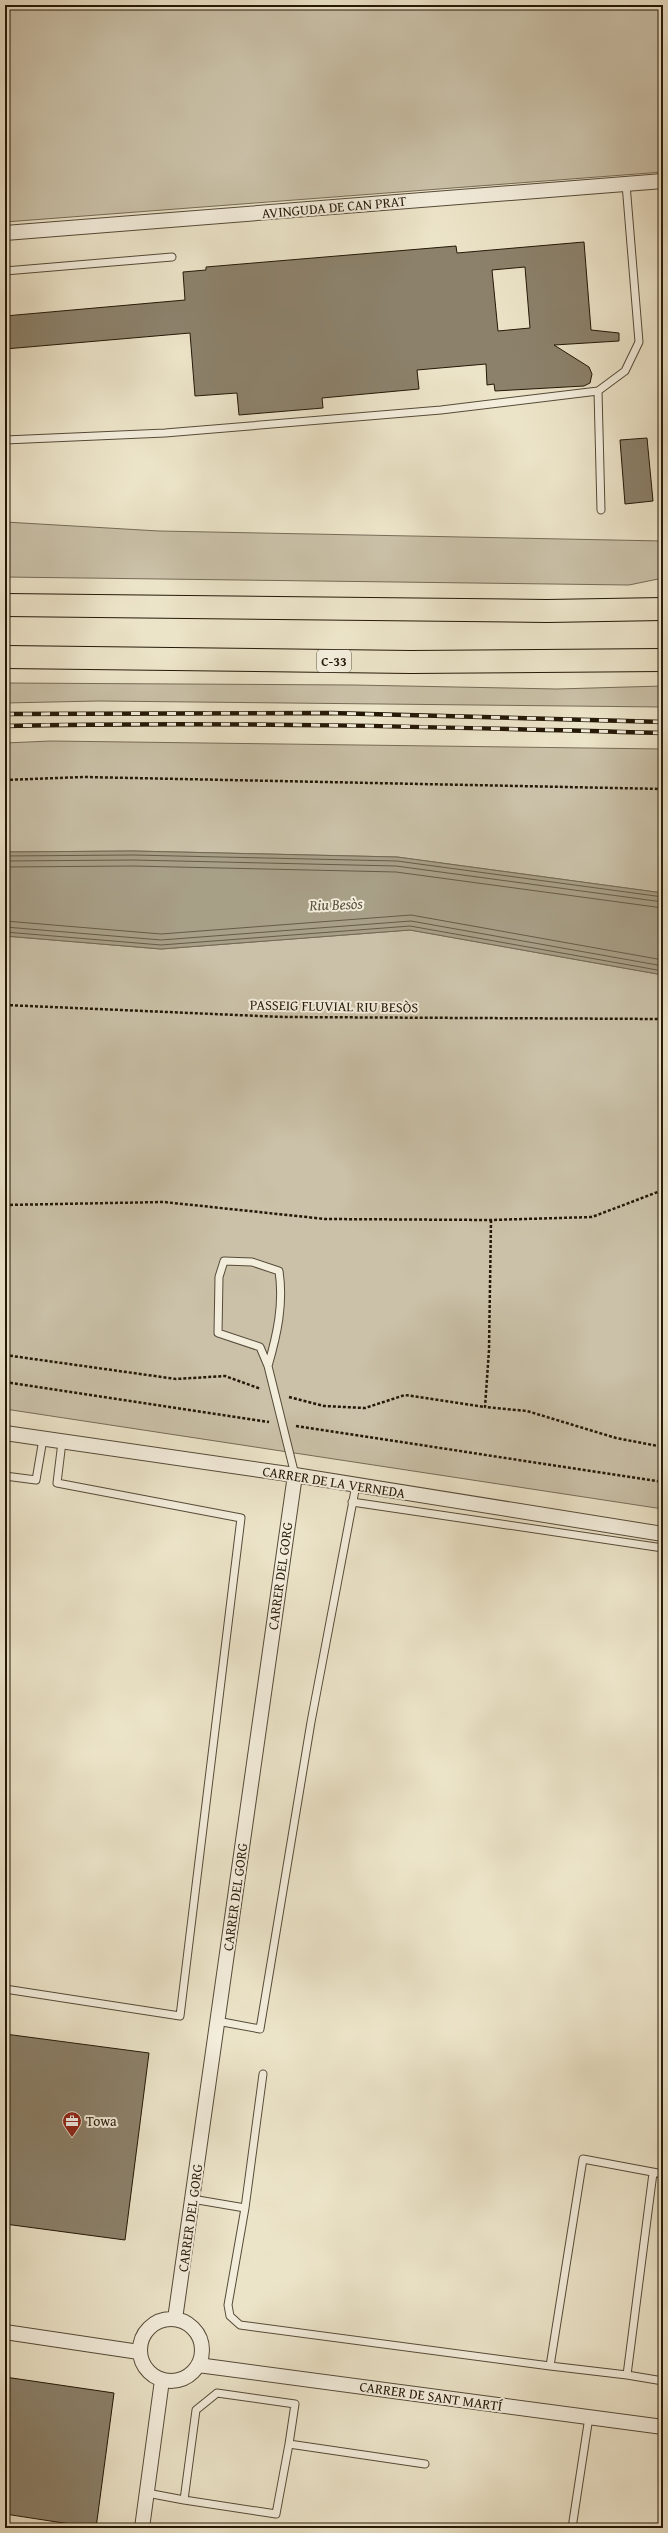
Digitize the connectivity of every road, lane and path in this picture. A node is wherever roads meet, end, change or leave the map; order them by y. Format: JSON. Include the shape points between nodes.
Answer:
{"nodes":[{"id":1,"x":663,"y":181,"type":"edge"},
{"id":2,"x":626,"y":184,"type":"junction"},
{"id":3,"x":5,"y":233,"type":"edge"},
{"id":4,"x":172,"y":257,"type":"dead end"},
{"id":5,"x":5,"y":271,"type":"edge"},
{"id":6,"x":598,"y":391,"type":"junction"},
{"id":7,"x":5,"y":440,"type":"edge"},
{"id":8,"x":601,"y":510,"type":"dead end"},
{"id":9,"x":5,"y":605,"type":"edge"},
{"id":10,"x":663,"y":609,"type":"edge"},
{"id":11,"x":5,"y":656,"type":"edge"},
{"id":12,"x":663,"y":660,"type":"edge"},
{"id":13,"x":5,"y":780,"type":"edge"},
{"id":14,"x":663,"y":789,"type":"edge"},
{"id":15,"x":5,"y":1005,"type":"edge"},
{"id":16,"x":663,"y":1019,"type":"edge"},
{"id":17,"x":663,"y":1190,"type":"edge"},
{"id":18,"x":5,"y":1205,"type":"edge"},
{"id":19,"x":491,"y":1220,"type":"junction"},
{"id":20,"x":5,"y":1355,"type":"edge"},
{"id":21,"x":268,"y":1366,"type":"junction"},
{"id":22,"x":5,"y":1382,"type":"edge"},
{"id":23,"x":275,"y":1394,"type":"junction"},
{"id":24,"x":485,"y":1407,"type":"junction"},
{"id":25,"x":282,"y":1424,"type":"junction"},
{"id":26,"x":5,"y":1433,"type":"edge"},
{"id":27,"x":43,"y":1439,"type":"junction"},
{"id":28,"x":62,"y":1442,"type":"junction"},
{"id":29,"x":663,"y":1447,"type":"edge"},
{"id":30,"x":295,"y":1475,"type":"junction"},
{"id":31,"x":5,"y":1476,"type":"edge"},
{"id":32,"x":663,"y":1482,"type":"edge"},
{"id":33,"x":356,"y":1485,"type":"junction"},
{"id":34,"x":352,"y":1502,"type":"junction"},
{"id":35,"x":663,"y":1534,"type":"edge"},
{"id":36,"x":663,"y":1548,"type":"edge"},
{"id":37,"x":5,"y":1990,"type":"edge"},
{"id":38,"x":217,"y":2021,"type":"junction"},
{"id":39,"x":263,"y":2074,"type":"dead end"},
{"id":40,"x":654,"y":2173,"type":"junction"},
{"id":41,"x":663,"y":2174,"type":"edge"},
{"id":42,"x":192,"y":2199,"type":"junction"},
{"id":43,"x":245,"y":2208,"type":"junction"},
{"id":44,"x":176,"y":2319,"type":"junction"},
{"id":45,"x":5,"y":2332,"type":"edge"},
{"id":46,"x":139,"y":2352,"type":"junction"},
{"id":47,"x":198,"y":2365,"type":"junction"},
{"id":48,"x":550,"y":2366,"type":"junction"},
{"id":49,"x":627,"y":2375,"type":"junction"},
{"id":50,"x":162,"y":2380,"type":"junction"},
{"id":51,"x":663,"y":2382,"type":"edge"},
{"id":52,"x":589,"y":2417,"type":"junction"},
{"id":53,"x":663,"y":2427,"type":"edge"},
{"id":54,"x":289,"y":2444,"type":"junction"},
{"id":55,"x":425,"y":2464,"type":"dead end"},
{"id":56,"x":147,"y":2493,"type":"junction"},
{"id":57,"x":184,"y":2500,"type":"junction"},
{"id":58,"x":142,"y":2528,"type":"edge"},
{"id":59,"x":572,"y":2528,"type":"edge"}],
"edges":[{"from":1,"to":2,"type":"street","name":"AVINGUDA DE CAN PRAT"},
{"from":2,"to":3,"type":"street","name":"AVINGUDA DE CAN PRAT"},
{"from":2,"to":6,"type":"lane","via":[[639,342],[625,371]]},
{"from":4,"to":5,"type":"lane"},
{"from":6,"to":7,"type":"lane","via":[[441,410],[173,432]]},
{"from":6,"to":8,"type":"lane"},
{"from":9,"to":10,"type":"highway","via":[[539,611]]},
{"from":11,"to":12,"type":"highway","number":"C-33","via":[[419,662]]},
{"from":13,"to":14,"type":"path","via":[[92,777]]},
{"from":15,"to":16,"type":"path","name":"PASSEIG FLUVIAL RIU BESÒS","via":[[283,1016]]},
{"from":17,"to":19,"type":"path","via":[[592,1217]]},
{"from":18,"to":19,"type":"path","via":[[164,1202],[325,1219]]},
{"from":19,"to":24,"type":"path","via":[[489,1350]]},
{"from":20,"to":23,"type":"path","via":[[176,1379],[225,1376]]},
{"from":21,"to":21,"type":"lane","via":[[278,1330],[282,1291],[278,1271],[252,1262],[224,1261],[219,1276],[218,1334],[260,1348]]},
{"from":21,"to":23,"type":"lane"},
{"from":22,"to":25,"type":"path"},
{"from":23,"to":24,"type":"path","via":[[324,1406],[365,1408],[405,1396]]},
{"from":23,"to":25,"type":"lane"},
{"from":24,"to":29,"type":"path","via":[[526,1411],[616,1438]]},
{"from":25,"to":30,"type":"lane"},
{"from":25,"to":32,"type":"path"},
{"from":26,"to":27,"type":"street","name":"CARRER DE LA VERNEDA"},
{"from":27,"to":28,"type":"street","name":"CARRER DE LA VERNEDA"},
{"from":27,"to":31,"type":"lane","via":[[36,1480]]},
{"from":28,"to":30,"type":"street","name":"CARRER DE LA VERNEDA"},
{"from":28,"to":37,"type":"lane","via":[[57,1483],[241,1518],[180,2016]]},
{"from":30,"to":33,"type":"street","name":"CARRER DE LA VERNEDA"},
{"from":30,"to":38,"type":"street","name":"CARRER DEL GORG"},
{"from":33,"to":34,"type":"lane"},
{"from":33,"to":35,"type":"street","name":"CARRER DE LA VERNEDA"},
{"from":34,"to":36,"type":"lane"},
{"from":34,"to":38,"type":"lane","via":[[311,1722],[260,2029]]},
{"from":38,"to":42,"type":"street","name":"CARRER DEL GORG"},
{"from":39,"to":43,"type":"lane"},
{"from":40,"to":41,"type":"lane"},
{"from":40,"to":48,"type":"lane","via":[[583,2159]]},
{"from":40,"to":49,"type":"lane"},
{"from":42,"to":43,"type":"lane"},
{"from":42,"to":44,"type":"street","name":"CARRER DEL GORG"},
{"from":43,"to":48,"type":"lane","via":[[228,2305],[230,2316],[240,2325]]},
{"from":44,"to":46,"type":"street","via":[[157,2322],[147,2329],[141,2339]]},
{"from":44,"to":47,"type":"street","via":[[186,2323],[199,2337],[202,2348]]},
{"from":45,"to":46,"type":"street"},
{"from":46,"to":50,"type":"street","via":[[150,2375]]},
{"from":47,"to":50,"type":"street","via":[[190,2375],[181,2380]]},
{"from":47,"to":52,"type":"street","name":"CARRER DE SANT MARTÍ"},
{"from":48,"to":49,"type":"lane"},
{"from":49,"to":51,"type":"lane"},
{"from":50,"to":56,"type":"street"},
{"from":52,"to":53,"type":"street","name":"CARRER DE SANT MARTÍ"},
{"from":52,"to":59,"type":"lane"},
{"from":54,"to":55,"type":"lane"},
{"from":54,"to":57,"type":"lane","via":[[276,2514]]},
{"from":54,"to":57,"type":"lane","via":[[295,2404],[217,2393],[196,2410]]},
{"from":56,"to":57,"type":"lane"},
{"from":56,"to":58,"type":"street"}]}
